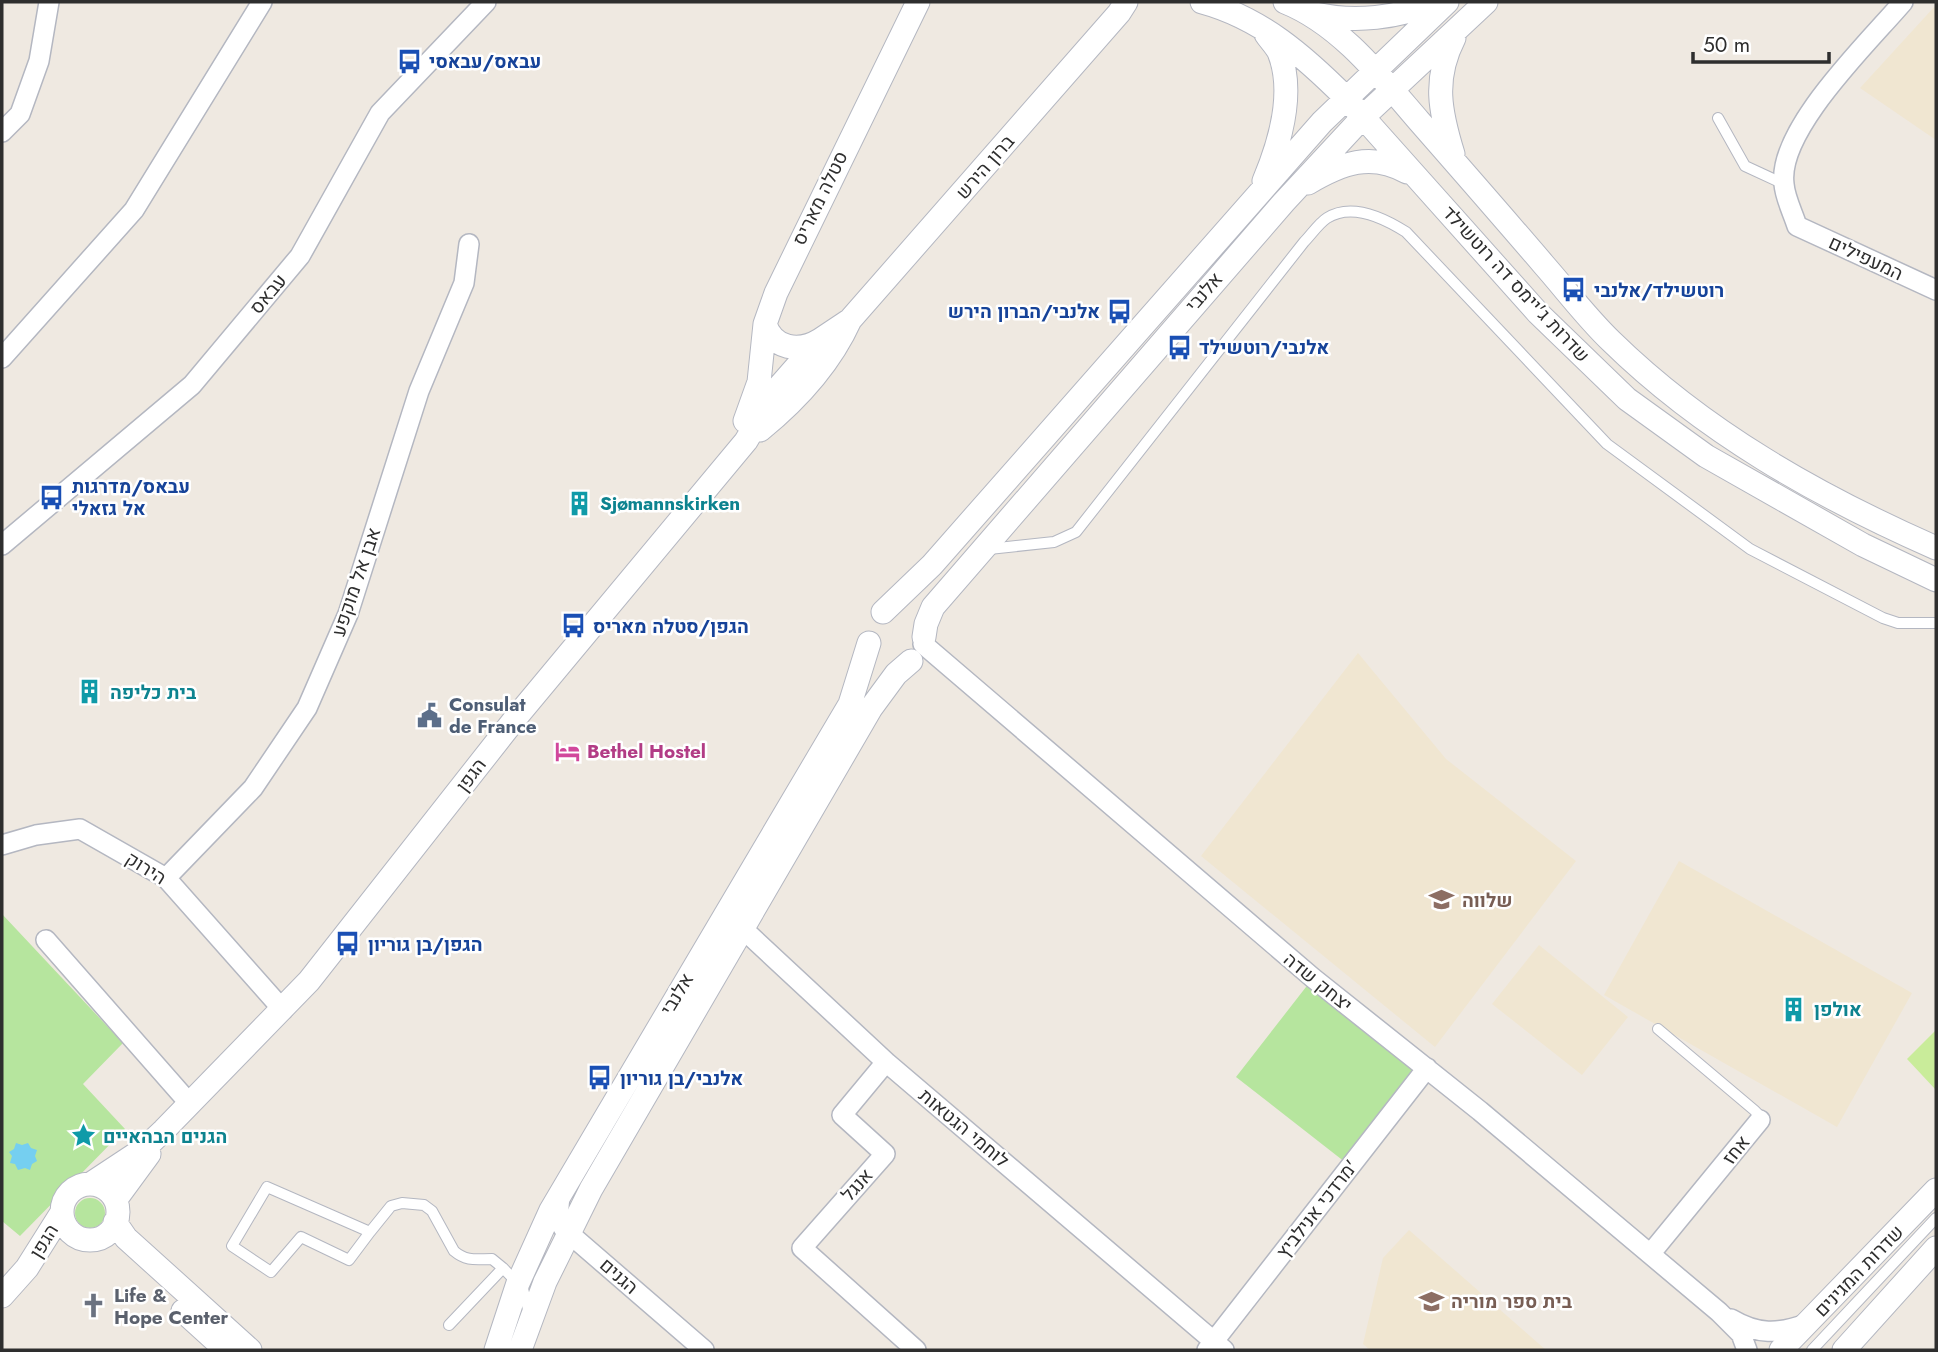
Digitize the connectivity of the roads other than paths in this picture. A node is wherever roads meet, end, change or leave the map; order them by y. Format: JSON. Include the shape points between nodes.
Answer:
{"nodes":[{"id":1,"x":49,"y":2,"type":"edge"},
{"id":2,"x":262,"y":2,"type":"edge"},
{"id":3,"x":486,"y":2,"type":"edge"},
{"id":4,"x":918,"y":2,"type":"edge"},
{"id":5,"x":1142,"y":2,"type":"edge"},
{"id":6,"x":1202,"y":2,"type":"edge"},
{"id":7,"x":1285,"y":2,"type":"edge"},
{"id":8,"x":1435,"y":2,"type":"edge"},
{"id":9,"x":1447,"y":2,"type":"edge"},
{"id":10,"x":1486,"y":2,"type":"edge"},
{"id":11,"x":1903,"y":2,"type":"edge"},
{"id":12,"x":1122,"y":8,"type":"edge"},
{"id":13,"x":1310,"y":13,"type":"junction"},
{"id":14,"x":1260,"y":26,"type":"junction"},
{"id":15,"x":1460,"y":26,"type":"junction"},
{"id":16,"x":1375,"y":71,"type":"junction"},
{"id":17,"x":1393,"y":90,"type":"junction"},
{"id":18,"x":1346,"y":98,"type":"junction"},
{"id":19,"x":1362,"y":118,"type":"junction"},
{"id":20,"x":1718,"y":118,"type":"dead end"},
{"id":21,"x":2,"y":131,"type":"edge"},
{"id":22,"x":1456,"y":163,"type":"junction"},
{"id":23,"x":1418,"y":178,"type":"junction"},
{"id":24,"x":1784,"y":184,"type":"junction"},
{"id":25,"x":1256,"y":199,"type":"junction"},
{"id":26,"x":1284,"y":202,"type":"junction"},
{"id":27,"x":469,"y":244,"type":"dead end"},
{"id":28,"x":1936,"y":289,"type":"edge"},
{"id":29,"x":850,"y":320,"type":"junction"},
{"id":30,"x":764,"y":332,"type":"junction"},
{"id":31,"x":820,"y":340,"type":"junction"},
{"id":32,"x":2,"y":358,"type":"edge"},
{"id":33,"x":794,"y":384,"type":"junction"},
{"id":34,"x":726,"y":466,"type":"junction"},
{"id":35,"x":2,"y":545,"type":"edge"},
{"id":36,"x":1936,"y":548,"type":"edge"},
{"id":37,"x":979,"y":552,"type":"junction"},
{"id":38,"x":1936,"y":580,"type":"edge"},
{"id":39,"x":883,"y":612,"type":"junction"},
{"id":40,"x":1936,"y":623,"type":"edge"},
{"id":41,"x":869,"y":643,"type":"junction"},
{"id":42,"x":920,"y":647,"type":"junction"},
{"id":43,"x":2,"y":845,"type":"edge"},
{"id":44,"x":166,"y":878,"type":"junction"},
{"id":45,"x":742,"y":886,"type":"junction"},
{"id":46,"x":743,"y":929,"type":"junction"},
{"id":47,"x":47,"y":940,"type":"dead end"},
{"id":48,"x":283,"y":1010,"type":"junction"},
{"id":49,"x":1658,"y":1029,"type":"dead end"},
{"id":50,"x":886,"y":1062,"type":"junction"},
{"id":51,"x":1427,"y":1068,"type":"junction"},
{"id":52,"x":190,"y":1104,"type":"junction"},
{"id":53,"x":1760,"y":1120,"type":"joint"},
{"id":54,"x":92,"y":1184,"type":"junction"},
{"id":55,"x":561,"y":1191,"type":"junction"},
{"id":56,"x":1936,"y":1191,"type":"edge"},
{"id":57,"x":116,"y":1199,"type":"junction"},
{"id":58,"x":61,"y":1213,"type":"junction"},
{"id":59,"x":1936,"y":1218,"type":"edge"},
{"id":60,"x":116,"y":1222,"type":"junction"},
{"id":61,"x":370,"y":1232,"type":"junction"},
{"id":62,"x":568,"y":1233,"type":"junction"},
{"id":63,"x":83,"y":1237,"type":"junction"},
{"id":64,"x":1936,"y":1248,"type":"edge"},
{"id":65,"x":1651,"y":1253,"type":"junction"},
{"id":66,"x":27,"y":1268,"type":"junction"},
{"id":67,"x":511,"y":1275,"type":"junction"},
{"id":68,"x":2,"y":1296,"type":"edge"},
{"id":69,"x":1719,"y":1312,"type":"junction"},
{"id":70,"x":528,"y":1324,"type":"junction"},
{"id":71,"x":1806,"y":1324,"type":"junction"},
{"id":72,"x":449,"y":1325,"type":"dead end"},
{"id":73,"x":1850,"y":1346,"type":"edge"},
{"id":74,"x":1215,"y":1347,"type":"edge"},
{"id":75,"x":226,"y":1350,"type":"edge"},
{"id":76,"x":250,"y":1350,"type":"edge"},
{"id":77,"x":496,"y":1350,"type":"edge"},
{"id":78,"x":520,"y":1350,"type":"edge"},
{"id":79,"x":704,"y":1350,"type":"edge"},
{"id":80,"x":916,"y":1350,"type":"edge"},
{"id":81,"x":1747,"y":1350,"type":"edge"},
{"id":82,"x":1781,"y":1350,"type":"edge"},
{"id":83,"x":1812,"y":1350,"type":"edge"}],
"edges":[{"from":1,"to":21,"type":"street","via":[[39,61],[20,114]]},
{"from":2,"to":32,"type":"street","via":[[134,210]]},
{"from":3,"to":35,"type":"street","name":"עבאס","via":[[380,113],[300,256],[192,384]]},
{"from":4,"to":30,"type":"street","name":"סטלה מאריס","via":[[790,259]]},
{"from":5,"to":12,"type":"street","name":"ברון הירש"},
{"from":6,"to":14,"type":"street"},
{"from":7,"to":13,"type":"street"},
{"from":8,"to":13,"type":"street","via":[[1373,18]]},
{"from":9,"to":16,"type":"street","name":"אלנבי"},
{"from":10,"to":15,"type":"street","name":"אלנבי"},
{"from":11,"to":24,"type":"street","via":[[1810,110],[1785,160]]},
{"from":12,"to":29,"type":"street","name":"ברון הירש"},
{"from":13,"to":16,"type":"street"},
{"from":14,"to":18,"type":"street","via":[[1296,51]]},
{"from":14,"to":25,"type":"street","via":[[1278,50],[1285,100],[1275,152]]},
{"from":15,"to":17,"type":"street","name":"אלנבי"},
{"from":15,"to":22,"type":"street","via":[[1440,78],[1442,118]]},
{"from":16,"to":17,"type":"street"},
{"from":16,"to":18,"type":"street","name":"אלנבי"},
{"from":17,"to":19,"type":"street","name":"אלנבי"},
{"from":17,"to":22,"type":"street","name":"שדרות ג'יימס דה רוטשילד"},
{"from":18,"to":19,"type":"street"},
{"from":18,"to":25,"type":"street","name":"אלנבי"},
{"from":19,"to":23,"type":"street","name":"שדרות ג'יימס דה רוטשילד"},
{"from":19,"to":26,"type":"street","name":"אלנבי"},
{"from":20,"to":24,"type":"lane","via":[[1745,166]]},
{"from":22,"to":36,"type":"street","name":"שדרות ג'יימס דה רוטשילד","via":[[1609,340],[1670,395],[1752,454],[1875,521]]},
{"from":23,"to":26,"type":"street","via":[[1389,163],[1370,160],[1328,172]]},
{"from":23,"to":38,"type":"street","name":"שדרות ג'יימס דה רוטשילד","via":[[1538,313],[1627,399],[1706,456],[1863,545]]},
{"from":24,"to":28,"type":"street","name":"המעפילים","via":[[1797,226]]},
{"from":25,"to":39,"type":"street","name":"אלנבי","via":[[932,565]]},
{"from":26,"to":37,"type":"street","name":"אלנבי"},
{"from":27,"to":44,"type":"street","name":"אבן אל מוקפע","via":[[464,283],[419,391],[348,614],[307,708],[253,788]]},
{"from":29,"to":31,"type":"street","name":"ברון הירש"},
{"from":29,"to":33,"type":"street","name":"ברון הירש","via":[[832,354]]},
{"from":30,"to":31,"type":"street","via":[[791,347]]},
{"from":30,"to":33,"type":"street","via":[[771,356]]},
{"from":30,"to":34,"type":"street","name":"סטלה מאריס","via":[[760,382]]},
{"from":31,"to":33,"type":"street","name":"ברון הירש"},
{"from":33,"to":34,"type":"street","name":"הגפן"},
{"from":34,"to":48,"type":"street","name":"הגפן","via":[[518,715]]},
{"from":37,"to":40,"type":"lane","via":[[1054,542],[1076,532],[1304,242],[1325,219],[1349,212],[1386,219],[1406,232],[1607,444],[1750,549],[1883,618],[1898,623]]},
{"from":37,"to":42,"type":"street","name":"אלנבי","via":[[933,607]]},
{"from":39,"to":41,"type":"street","name":"אלנבי","via":[[871,625]]},
{"from":39,"to":42,"type":"street","via":[[909,612],[921,624]]},
{"from":41,"to":42,"type":"street","via":[[878,659],[901,666]]},
{"from":41,"to":45,"type":"street","name":"אלנבי","via":[[850,704]]},
{"from":42,"to":46,"type":"street","name":"אלנבי","via":[[872,708]]},
{"from":42,"to":51,"type":"street","name":"יצחק שדה","via":[[1312,978]]},
{"from":43,"to":44,"type":"street","name":"הירוק","via":[[80,829]]},
{"from":44,"to":48,"type":"street","name":"הירוק"},
{"from":45,"to":46,"type":"street","via":[[738,905]]},
{"from":45,"to":55,"type":"street","name":"אלנבי"},
{"from":46,"to":50,"type":"street","name":"לוחמי הגטאות"},
{"from":46,"to":62,"type":"street","name":"אלנבי"},
{"from":47,"to":52,"type":"street"},
{"from":48,"to":52,"type":"street","name":"הגפן"},
{"from":49,"to":53,"type":"lane","name":"אחז"},
{"from":50,"to":74,"type":"street","name":"לוחמי הגטאות"},
{"from":50,"to":80,"type":"street","name":"אנגל","via":[[842,1115],[885,1154],[802,1248]]},
{"from":51,"to":65,"type":"street","name":"יצחק שדה"},
{"from":51,"to":74,"type":"street","name":"מרדכי אנילביץ'"},
{"from":52,"to":54,"type":"street","name":"הגפן","via":[[145,1147]]},
{"from":52,"to":57,"type":"street","name":"הגפן"},
{"from":53,"to":65,"type":"street","name":"אחז"},
{"from":54,"to":57,"type":"street"},
{"from":54,"to":58,"type":"street","via":[[82,1184],[66,1195]]},
{"from":55,"to":62,"type":"street","via":[[558,1219]]},
{"from":55,"to":67,"type":"street","name":"אלנבי"},
{"from":56,"to":71,"type":"street","name":"שדרות המגינים"},
{"from":57,"to":60,"type":"street"},
{"from":58,"to":63,"type":"street","via":[[63,1223]]},
{"from":58,"to":66,"type":"street","name":"הגפן"},
{"from":59,"to":83,"type":"lane"},
{"from":60,"to":63,"type":"street","via":[[108,1233]]},
{"from":60,"to":76,"type":"street","via":[[126,1238]]},
{"from":61,"to":61,"type":"lane","via":[[267,1187],[232,1246],[271,1272],[302,1237],[349,1260]]},
{"from":61,"to":67,"type":"lane","via":[[391,1206],[424,1205],[460,1256],[492,1259]]},
{"from":62,"to":70,"type":"street","name":"אלנבי"},
{"from":62,"to":79,"type":"street","name":"הגנים"},
{"from":63,"to":66,"type":"street","name":"הגפן"},
{"from":63,"to":75,"type":"street","via":[[132,1263]]},
{"from":64,"to":73,"type":"street","name":"שדרות המגינים"},
{"from":65,"to":69,"type":"street","name":"יצחק שדה"},
{"from":66,"to":68,"type":"street","name":"הגפן"},
{"from":67,"to":70,"type":"lane","via":[[528,1302]]},
{"from":67,"to":72,"type":"lane"},
{"from":67,"to":77,"type":"street","name":"אלנבי"},
{"from":69,"to":71,"type":"street","name":"יצחק שדה","via":[[1761,1332]]},
{"from":69,"to":81,"type":"street","name":"יצחק שדה","via":[[1741,1334]]},
{"from":70,"to":78,"type":"street","name":"אלנבי"},
{"from":71,"to":82,"type":"street","name":"שדרות המגינים"}]}
